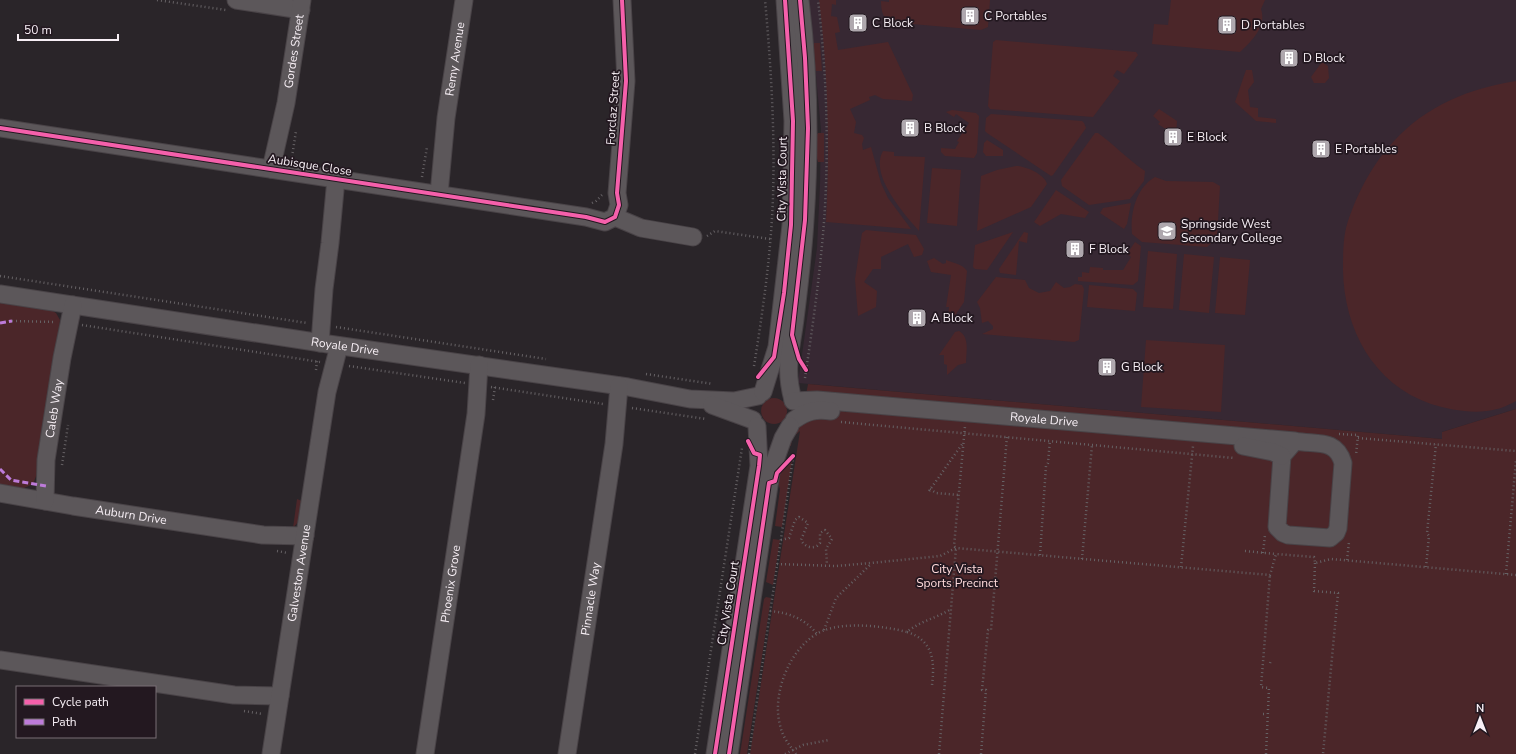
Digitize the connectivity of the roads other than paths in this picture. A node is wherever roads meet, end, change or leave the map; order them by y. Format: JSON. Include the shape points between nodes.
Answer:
{"nodes":[{"id":1,"x":236,"y":0,"type":"edge"},
{"id":2,"x":464,"y":0,"type":"edge"},
{"id":3,"x":622,"y":0,"type":"edge"},
{"id":4,"x":785,"y":0,"type":"edge"},
{"id":5,"x":800,"y":0,"type":"edge"},
{"id":6,"x":302,"y":5,"type":"edge"},
{"id":7,"x":0,"y":128,"type":"edge"},
{"id":8,"x":276,"y":170,"type":"junction"},
{"id":9,"x":340,"y":179,"type":"junction"},
{"id":10,"x":435,"y":194,"type":"junction"},
{"id":11,"x":612,"y":213,"type":"junction"},
{"id":12,"x":693,"y":237,"type":"dead end"},
{"id":13,"x":0,"y":294,"type":"edge"},
{"id":14,"x":69,"y":304,"type":"junction"},
{"id":15,"x":325,"y":344,"type":"junction"},
{"id":16,"x":484,"y":366,"type":"junction"},
{"id":17,"x":624,"y":386,"type":"junction"},
{"id":18,"x":760,"y":394,"type":"junction"},
{"id":19,"x":690,"y":399,"type":"junction"},
{"id":20,"x":793,"y":400,"type":"junction"},
{"id":21,"x":755,"y":423,"type":"junction"},
{"id":22,"x":792,"y":423,"type":"junction"},
{"id":23,"x":1295,"y":441,"type":"junction"},
{"id":24,"x":1282,"y":456,"type":"junction"},
{"id":25,"x":0,"y":493,"type":"edge"},
{"id":26,"x":40,"y":499,"type":"junction"},
{"id":27,"x":304,"y":541,"type":"junction"},
{"id":28,"x":0,"y":660,"type":"edge"},
{"id":29,"x":279,"y":702,"type":"junction"},
{"id":30,"x":271,"y":754,"type":"edge"},
{"id":31,"x":425,"y":754,"type":"edge"},
{"id":32,"x":567,"y":754,"type":"edge"},
{"id":33,"x":715,"y":754,"type":"edge"},
{"id":34,"x":729,"y":754,"type":"edge"}],
"edges":[{"from":1,"to":6,"type":"street"},
{"from":2,"to":10,"type":"street","name":"Remy Avenue"},
{"from":3,"to":11,"type":"street","name":"Forclaz Street","via":[[626,82],[617,193]]},
{"from":4,"to":18,"type":"street","name":"City Vista Court","via":[[793,121],[791,225],[777,347]]},
{"from":5,"to":20,"type":"street","name":"City Vista Court","via":[[806,58],[808,128],[804,231],[788,362],[788,381]]},
{"from":6,"to":8,"type":"street","name":"Gordes Street"},
{"from":7,"to":8,"type":"street","name":"Aubisque Close"},
{"from":8,"to":9,"type":"street","name":"Aubisque Close"},
{"from":9,"to":10,"type":"street","name":"Aubisque Close"},
{"from":9,"to":15,"type":"street","name":"Galveston Avenue","via":[[318,324]]},
{"from":10,"to":11,"type":"street","name":"Aubisque Close","via":[[586,217]]},
{"from":11,"to":12,"type":"street","via":[[641,228]]},
{"from":13,"to":14,"type":"street","name":"Royale Drive"},
{"from":14,"to":15,"type":"street","name":"Royale Drive"},
{"from":14,"to":26,"type":"street","name":"Caleb Way"},
{"from":15,"to":16,"type":"street","name":"Royale Drive"},
{"from":15,"to":27,"type":"street","name":"Galveston Avenue","via":[[327,392]]},
{"from":16,"to":17,"type":"street","name":"Royale Drive"},
{"from":16,"to":31,"type":"street","name":"Phoenix Grove"},
{"from":17,"to":19,"type":"street","name":"Royale Drive"},
{"from":17,"to":32,"type":"street","name":"Pinnacle Way"},
{"from":18,"to":19,"type":"street","via":[[734,401]]},
{"from":18,"to":20,"type":"street","via":[[776,389],[788,394]]},
{"from":18,"to":21,"type":"street","via":[[752,407]]},
{"from":19,"to":21,"type":"street","via":[[720,407]]},
{"from":20,"to":22,"type":"street","via":[[796,413]]},
{"from":20,"to":23,"type":"street","name":"Royale Drive"},
{"from":21,"to":22,"type":"street","via":[[763,430],[777,433]]},
{"from":21,"to":33,"type":"street","name":"City Vista Court","via":[[759,466]]},
{"from":22,"to":24,"type":"street","name":"Royale Drive","via":[[803,413],[817,410],[965,427],[1193,448],[1254,448]]},
{"from":22,"to":34,"type":"street","name":"City Vista Court","via":[[783,438],[771,472]]},
{"from":23,"to":24,"type":"street"},
{"from":23,"to":24,"type":"street","name":"Royale Drive","via":[[1330,445],[1341,454],[1342,485],[1338,528],[1334,536],[1327,539],[1288,535],[1277,527]]},
{"from":25,"to":26,"type":"street","name":"Auburn Drive"},
{"from":26,"to":27,"type":"street","name":"Auburn Drive"},
{"from":27,"to":29,"type":"street","name":"Galveston Avenue"},
{"from":28,"to":29,"type":"street"},
{"from":29,"to":30,"type":"street","name":"Galveston Avenue"}]}
